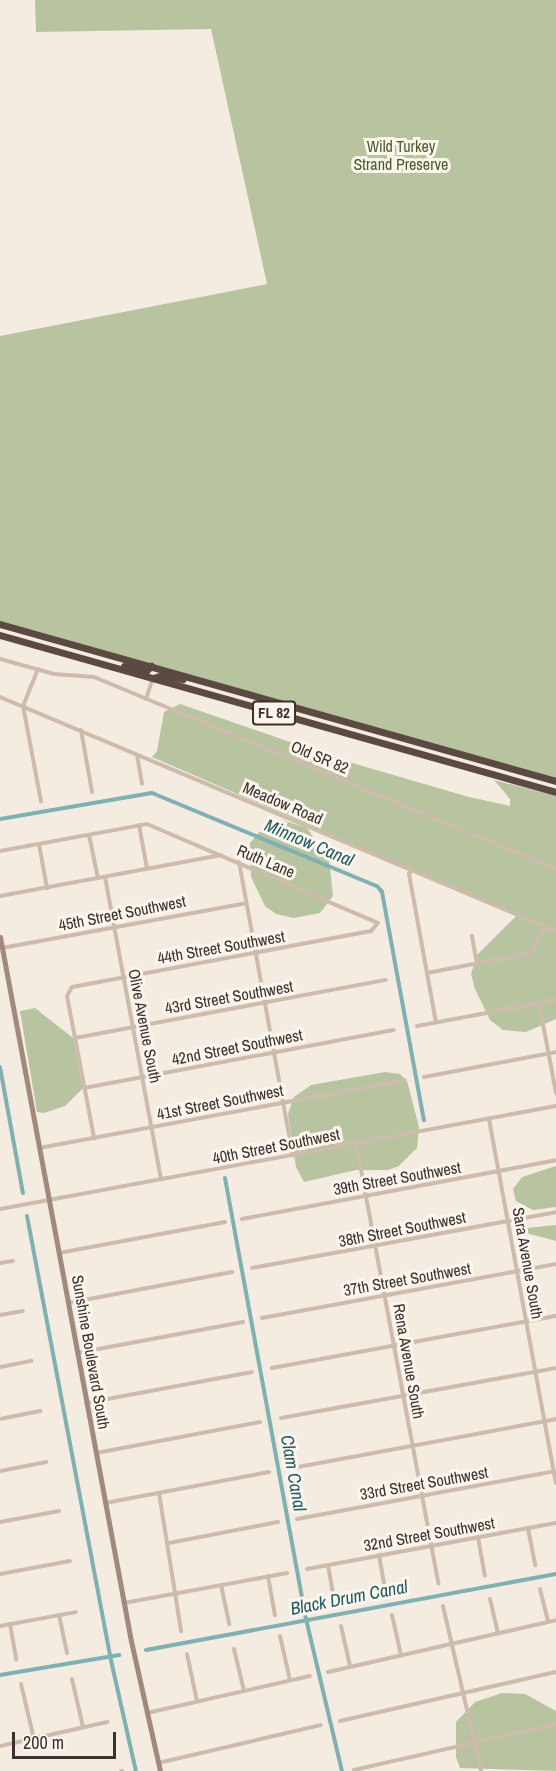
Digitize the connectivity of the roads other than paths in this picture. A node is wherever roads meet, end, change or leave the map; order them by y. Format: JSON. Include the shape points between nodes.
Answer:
{"nodes":[{"id":1,"x":0,"y":624,"type":"edge"},
{"id":2,"x":0,"y":635,"type":"edge"},
{"id":3,"x":78,"y":657,"type":"junction"},
{"id":4,"x":0,"y":659,"type":"edge"},
{"id":5,"x":152,"y":666,"type":"junction"},
{"id":6,"x":38,"y":669,"type":"junction"},
{"id":7,"x":153,"y":678,"type":"junction"},
{"id":8,"x":240,"y":692,"type":"junction"},
{"id":9,"x":0,"y":697,"type":"edge"},
{"id":10,"x":146,"y":699,"type":"junction"},
{"id":11,"x":23,"y":706,"type":"junction"},
{"id":12,"x":81,"y":730,"type":"junction"},
{"id":13,"x":136,"y":754,"type":"junction"},
{"id":14,"x":556,"y":782,"type":"edge"},
{"id":15,"x":142,"y":784,"type":"dead end"},
{"id":16,"x":92,"y":792,"type":"dead end"},
{"id":17,"x":556,"y":792,"type":"edge"},
{"id":18,"x":42,"y":801,"type":"dead end"},
{"id":19,"x":139,"y":825,"type":"junction"},
{"id":20,"x":89,"y":834,"type":"junction"},
{"id":21,"x":39,"y":844,"type":"junction"},
{"id":22,"x":0,"y":851,"type":"edge"},
{"id":23,"x":221,"y":855,"type":"junction"},
{"id":24,"x":239,"y":862,"type":"junction"},
{"id":25,"x":148,"y":869,"type":"junction"},
{"id":26,"x":556,"y":869,"type":"edge"},
{"id":27,"x":412,"y":870,"type":"junction"},
{"id":28,"x":105,"y":877,"type":"junction"},
{"id":29,"x":98,"y":878,"type":"junction"},
{"id":30,"x":48,"y":888,"type":"junction"},
{"id":31,"x":0,"y":896,"type":"edge"},
{"id":32,"x":246,"y":903,"type":"junction"},
{"id":33,"x":114,"y":927,"type":"junction"},
{"id":34,"x":378,"y":927,"type":"joint"},
{"id":35,"x":545,"y":927,"type":"junction"},
{"id":36,"x":556,"y":931,"type":"edge"},
{"id":37,"x":472,"y":936,"type":"dead end"},
{"id":38,"x":0,"y":937,"type":"edge"},
{"id":39,"x":2,"y":948,"type":"junction"},
{"id":40,"x":255,"y":953,"type":"junction"},
{"id":41,"x":477,"y":963,"type":"junction"},
{"id":42,"x":427,"y":973,"type":"junction"},
{"id":43,"x":123,"y":977,"type":"junction"},
{"id":44,"x":386,"y":980,"type":"dead end"},
{"id":45,"x":556,"y":1000,"type":"edge"},
{"id":46,"x":264,"y":1003,"type":"junction"},
{"id":47,"x":539,"y":1003,"type":"junction"},
{"id":48,"x":436,"y":1022,"type":"junction"},
{"id":49,"x":417,"y":1026,"type":"dead end"},
{"id":50,"x":133,"y":1027,"type":"junction"},
{"id":51,"x":394,"y":1030,"type":"dead end"},
{"id":52,"x":75,"y":1038,"type":"junction"},
{"id":53,"x":556,"y":1052,"type":"edge"},
{"id":54,"x":274,"y":1053,"type":"junction"},
{"id":55,"x":549,"y":1054,"type":"junction"},
{"id":56,"x":142,"y":1077,"type":"junction"},
{"id":57,"x":424,"y":1077,"type":"dead end"},
{"id":58,"x":405,"y":1080,"type":"dead end"},
{"id":59,"x":84,"y":1088,"type":"junction"},
{"id":60,"x":556,"y":1093,"type":"edge"},
{"id":61,"x":283,"y":1102,"type":"junction"},
{"id":62,"x":556,"y":1106,"type":"edge"},
{"id":63,"x":489,"y":1119,"type":"junction"},
{"id":64,"x":151,"y":1127,"type":"junction"},
{"id":65,"x":94,"y":1138,"type":"junction"},
{"id":66,"x":356,"y":1143,"type":"junction"},
{"id":67,"x":39,"y":1148,"type":"junction"},
{"id":68,"x":293,"y":1155,"type":"junction"},
{"id":69,"x":556,"y":1160,"type":"edge"},
{"id":70,"x":498,"y":1171,"type":"junction"},
{"id":71,"x":161,"y":1179,"type":"junction"},
{"id":72,"x":366,"y":1196,"type":"junction"},
{"id":73,"x":49,"y":1200,"type":"junction"},
{"id":74,"x":0,"y":1209,"type":"edge"},
{"id":75,"x":556,"y":1212,"type":"edge"},
{"id":76,"x":242,"y":1219,"type":"dead end"},
{"id":77,"x":508,"y":1221,"type":"junction"},
{"id":78,"x":225,"y":1222,"type":"dead end"},
{"id":79,"x":375,"y":1246,"type":"junction"},
{"id":80,"x":59,"y":1253,"type":"junction"},
{"id":81,"x":12,"y":1261,"type":"dead end"},
{"id":82,"x":0,"y":1263,"type":"edge"},
{"id":83,"x":556,"y":1264,"type":"edge"},
{"id":84,"x":252,"y":1268,"type":"dead end"},
{"id":85,"x":517,"y":1271,"type":"junction"},
{"id":86,"x":232,"y":1272,"type":"dead end"},
{"id":87,"x":385,"y":1296,"type":"junction"},
{"id":88,"x":68,"y":1303,"type":"junction"},
{"id":89,"x":23,"y":1311,"type":"dead end"},
{"id":90,"x":0,"y":1316,"type":"edge"},
{"id":91,"x":556,"y":1316,"type":"edge"},
{"id":92,"x":262,"y":1318,"type":"dead end"},
{"id":93,"x":526,"y":1321,"type":"junction"},
{"id":94,"x":243,"y":1322,"type":"dead end"},
{"id":95,"x":394,"y":1346,"type":"junction"},
{"id":96,"x":77,"y":1353,"type":"junction"},
{"id":97,"x":31,"y":1361,"type":"dead end"},
{"id":98,"x":0,"y":1367,"type":"edge"},
{"id":99,"x":272,"y":1368,"type":"dead end"},
{"id":100,"x":556,"y":1368,"type":"edge"},
{"id":101,"x":252,"y":1372,"type":"dead end"},
{"id":102,"x":535,"y":1372,"type":"junction"},
{"id":103,"x":403,"y":1396,"type":"junction"},
{"id":104,"x":86,"y":1403,"type":"junction"},
{"id":105,"x":40,"y":1411,"type":"dead end"},
{"id":106,"x":281,"y":1418,"type":"dead end"},
{"id":107,"x":0,"y":1419,"type":"edge"},
{"id":108,"x":556,"y":1419,"type":"edge"},
{"id":109,"x":544,"y":1421,"type":"junction"},
{"id":110,"x":260,"y":1422,"type":"dead end"},
{"id":111,"x":413,"y":1446,"type":"junction"},
{"id":112,"x":96,"y":1453,"type":"junction"},
{"id":113,"x":46,"y":1462,"type":"dead end"},
{"id":114,"x":287,"y":1469,"type":"dead end"},
{"id":115,"x":0,"y":1471,"type":"edge"},
{"id":116,"x":555,"y":1471,"type":"edge"},
{"id":117,"x":269,"y":1472,"type":"dead end"},
{"id":118,"x":556,"y":1483,"type":"edge"},
{"id":119,"x":159,"y":1493,"type":"junction"},
{"id":120,"x":422,"y":1496,"type":"junction"},
{"id":121,"x":105,"y":1503,"type":"junction"},
{"id":122,"x":59,"y":1511,"type":"dead end"},
{"id":123,"x":297,"y":1519,"type":"dead end"},
{"id":124,"x":0,"y":1522,"type":"edge"},
{"id":125,"x":278,"y":1522,"type":"dead end"},
{"id":126,"x":556,"y":1523,"type":"edge"},
{"id":127,"x":528,"y":1528,"type":"junction"},
{"id":128,"x":478,"y":1537,"type":"junction"},
{"id":129,"x":169,"y":1543,"type":"junction"},
{"id":130,"x":431,"y":1546,"type":"junction"},
{"id":131,"x":379,"y":1555,"type":"junction"},
{"id":132,"x":69,"y":1561,"type":"dead end"},
{"id":133,"x":328,"y":1565,"type":"junction"},
{"id":134,"x":535,"y":1565,"type":"dead end"},
{"id":135,"x":307,"y":1569,"type":"dead end"},
{"id":136,"x":287,"y":1572,"type":"dead end"},
{"id":137,"x":0,"y":1574,"type":"edge"},
{"id":138,"x":485,"y":1575,"type":"dead end"},
{"id":139,"x":268,"y":1576,"type":"junction"},
{"id":140,"x":438,"y":1583,"type":"dead end"},
{"id":141,"x":221,"y":1585,"type":"junction"},
{"id":142,"x":540,"y":1589,"type":"dead end"},
{"id":143,"x":175,"y":1594,"type":"junction"},
{"id":144,"x":386,"y":1594,"type":"dead end"},
{"id":145,"x":490,"y":1599,"type":"dead end"},
{"id":146,"x":124,"y":1603,"type":"junction"},
{"id":147,"x":335,"y":1603,"type":"dead end"},
{"id":148,"x":443,"y":1606,"type":"dead end"},
{"id":149,"x":76,"y":1612,"type":"dead end"},
{"id":150,"x":59,"y":1615,"type":"junction"},
{"id":151,"x":392,"y":1615,"type":"dead end"},
{"id":152,"x":275,"y":1616,"type":"dead end"},
{"id":153,"x":556,"y":1620,"type":"edge"},
{"id":154,"x":548,"y":1622,"type":"junction"},
{"id":155,"x":9,"y":1624,"type":"junction"},
{"id":156,"x":229,"y":1624,"type":"dead end"},
{"id":157,"x":0,"y":1626,"type":"edge"},
{"id":158,"x":341,"y":1626,"type":"dead end"},
{"id":159,"x":182,"y":1631,"type":"dead end"},
{"id":160,"x":498,"y":1633,"type":"junction"},
{"id":161,"x":280,"y":1636,"type":"dead end"},
{"id":162,"x":452,"y":1644,"type":"junction"},
{"id":163,"x":234,"y":1648,"type":"dead end"},
{"id":164,"x":67,"y":1653,"type":"dead end"},
{"id":165,"x":187,"y":1654,"type":"dead end"},
{"id":166,"x":401,"y":1655,"type":"junction"},
{"id":167,"x":16,"y":1659,"type":"dead end"},
{"id":168,"x":350,"y":1666,"type":"junction"},
{"id":169,"x":328,"y":1672,"type":"dead end"},
{"id":170,"x":556,"y":1672,"type":"edge"},
{"id":171,"x":310,"y":1676,"type":"dead end"},
{"id":172,"x":72,"y":1679,"type":"dead end"},
{"id":173,"x":290,"y":1680,"type":"junction"},
{"id":174,"x":21,"y":1684,"type":"dead end"},
{"id":175,"x":244,"y":1691,"type":"junction"},
{"id":176,"x":463,"y":1693,"type":"junction"},
{"id":177,"x":197,"y":1701,"type":"junction"},
{"id":178,"x":147,"y":1713,"type":"junction"},
{"id":179,"x":340,"y":1721,"type":"dead end"},
{"id":180,"x":107,"y":1722,"type":"dead end"},
{"id":181,"x":556,"y":1724,"type":"edge"},
{"id":182,"x":321,"y":1725,"type":"dead end"},
{"id":183,"x":83,"y":1727,"type":"junction"},
{"id":184,"x":34,"y":1739,"type":"junction"},
{"id":185,"x":474,"y":1743,"type":"junction"},
{"id":186,"x":0,"y":1746,"type":"edge"},
{"id":187,"x":158,"y":1763,"type":"junction"},
{"id":188,"x":354,"y":1770,"type":"edge"},
{"id":189,"x":160,"y":1771,"type":"edge"},
{"id":190,"x":481,"y":1771,"type":"edge"}],
"edges":[{"from":1,"to":5,"type":"highway","number":"FL 82"},
{"from":2,"to":3,"type":"highway","number":"FL 82"},
{"from":3,"to":5,"type":"highway","via":[[89,656],[139,669]]},
{"from":3,"to":7,"type":"highway","number":"FL 82"},
{"from":4,"to":6,"type":"street","name":"Old SR 82"},
{"from":5,"to":8,"type":"highway","number":"FL 82"},
{"from":6,"to":10,"type":"street","name":"Old SR 82","via":[[84,674]]},
{"from":6,"to":11,"type":"street"},
{"from":7,"to":8,"type":"highway","via":[[162,675]]},
{"from":7,"to":10,"type":"street"},
{"from":7,"to":17,"type":"highway","number":"FL 82"},
{"from":8,"to":14,"type":"highway","number":"FL 82"},
{"from":9,"to":11,"type":"street","name":"Meadow Road"},
{"from":10,"to":26,"type":"street","name":"Old SR 82"},
{"from":11,"to":12,"type":"street","name":"Meadow Road"},
{"from":11,"to":18,"type":"street"},
{"from":12,"to":13,"type":"street","name":"Meadow Road"},
{"from":12,"to":16,"type":"street"},
{"from":13,"to":15,"type":"street"},
{"from":13,"to":27,"type":"street","name":"Meadow Road"},
{"from":19,"to":20,"type":"street"},
{"from":19,"to":23,"type":"street","name":"Ruth Lane","via":[[147,824]]},
{"from":19,"to":25,"type":"street"},
{"from":20,"to":21,"type":"street"},
{"from":20,"to":29,"type":"street"},
{"from":21,"to":22,"type":"street"},
{"from":21,"to":30,"type":"street"},
{"from":23,"to":24,"type":"street","name":"Ruth Lane"},
{"from":23,"to":25,"type":"street"},
{"from":24,"to":32,"type":"street"},
{"from":24,"to":34,"type":"street","name":"Ruth Lane","via":[[375,920]]},
{"from":25,"to":28,"type":"street"},
{"from":27,"to":35,"type":"street","name":"Meadow Road"},
{"from":27,"to":42,"type":"street","via":[[409,874]]},
{"from":28,"to":29,"type":"street"},
{"from":28,"to":33,"type":"street","name":"Olive Avenue South"},
{"from":29,"to":30,"type":"street"},
{"from":30,"to":31,"type":"street"},
{"from":32,"to":33,"type":"street","name":"45th Street Southwest"},
{"from":32,"to":40,"type":"street"},
{"from":33,"to":39,"type":"street","name":"45th Street Southwest"},
{"from":33,"to":43,"type":"street","name":"Olive Avenue South"},
{"from":34,"to":40,"type":"street","name":"44th Street Southwest"},
{"from":35,"to":36,"type":"street","name":"Meadow Road"},
{"from":35,"to":41,"type":"street","via":[[531,953]]},
{"from":37,"to":41,"type":"street"},
{"from":38,"to":39,"type":"street","name":"Sunshine Boulevard South"},
{"from":39,"to":67,"type":"street","name":"Sunshine Boulevard South"},
{"from":40,"to":43,"type":"street","name":"44th Street Southwest"},
{"from":40,"to":46,"type":"street"},
{"from":41,"to":42,"type":"street"},
{"from":42,"to":48,"type":"street"},
{"from":43,"to":50,"type":"street","name":"Olive Avenue South"},
{"from":43,"to":52,"type":"street","name":"44th Street Southwest","via":[[69,989]]},
{"from":44,"to":46,"type":"street","name":"43rd Street Southwest"},
{"from":45,"to":47,"type":"street"},
{"from":46,"to":50,"type":"street","name":"43rd Street Southwest"},
{"from":46,"to":54,"type":"street"},
{"from":47,"to":48,"type":"street"},
{"from":47,"to":55,"type":"street"},
{"from":48,"to":49,"type":"street"},
{"from":50,"to":52,"type":"street","name":"43rd Street Southwest"},
{"from":50,"to":56,"type":"street","name":"Olive Avenue South"},
{"from":51,"to":54,"type":"street","name":"42nd Street Southwest"},
{"from":52,"to":59,"type":"street"},
{"from":53,"to":55,"type":"street"},
{"from":54,"to":56,"type":"street","name":"42nd Street Southwest"},
{"from":54,"to":61,"type":"street"},
{"from":55,"to":57,"type":"street"},
{"from":55,"to":60,"type":"street"},
{"from":56,"to":59,"type":"street","name":"42nd Street Southwest"},
{"from":56,"to":64,"type":"street","name":"Olive Avenue South"},
{"from":58,"to":61,"type":"street","name":"41st Street Southwest"},
{"from":59,"to":65,"type":"street"},
{"from":61,"to":64,"type":"street","name":"41st Street Southwest"},
{"from":61,"to":68,"type":"street"},
{"from":62,"to":63,"type":"street","name":"40th Street Southwest"},
{"from":63,"to":66,"type":"street","name":"40th Street Southwest"},
{"from":63,"to":70,"type":"street","name":"Sara Avenue South"},
{"from":64,"to":65,"type":"street","name":"41st Street Southwest"},
{"from":64,"to":71,"type":"street","name":"Olive Avenue South"},
{"from":65,"to":67,"type":"street","name":"41st Street Southwest"},
{"from":66,"to":68,"type":"street","name":"40th Street Southwest"},
{"from":66,"to":72,"type":"street","name":"Rena Avenue South"},
{"from":67,"to":73,"type":"street","name":"Sunshine Boulevard South"},
{"from":68,"to":71,"type":"street","name":"40th Street Southwest"},
{"from":69,"to":70,"type":"street","name":"39th Street Southwest"},
{"from":70,"to":72,"type":"street","name":"39th Street Southwest"},
{"from":70,"to":77,"type":"street","name":"Sara Avenue South"},
{"from":71,"to":73,"type":"street","name":"40th Street Southwest"},
{"from":72,"to":76,"type":"street","name":"39th Street Southwest"},
{"from":72,"to":79,"type":"street","name":"Rena Avenue South"},
{"from":73,"to":74,"type":"street","name":"40th Street Southwest"},
{"from":73,"to":80,"type":"street","name":"Sunshine Boulevard South"},
{"from":75,"to":77,"type":"street","name":"38th Street Southwest"},
{"from":77,"to":79,"type":"street","name":"38th Street Southwest"},
{"from":77,"to":85,"type":"street","name":"Sara Avenue South"},
{"from":78,"to":80,"type":"street"},
{"from":79,"to":84,"type":"street","name":"38th Street Southwest"},
{"from":79,"to":87,"type":"street","name":"Rena Avenue South"},
{"from":80,"to":88,"type":"street","name":"Sunshine Boulevard South"},
{"from":81,"to":82,"type":"street"},
{"from":83,"to":85,"type":"street","name":"37th Street Southwest"},
{"from":85,"to":87,"type":"street","name":"37th Street Southwest"},
{"from":85,"to":93,"type":"street","name":"Sara Avenue South"},
{"from":86,"to":88,"type":"street"},
{"from":87,"to":92,"type":"street","name":"37th Street Southwest"},
{"from":87,"to":95,"type":"street","name":"Rena Avenue South"},
{"from":88,"to":96,"type":"street","name":"Sunshine Boulevard South"},
{"from":89,"to":90,"type":"street"},
{"from":91,"to":93,"type":"street"},
{"from":93,"to":95,"type":"street"},
{"from":93,"to":102,"type":"street","name":"Sara Avenue South"},
{"from":94,"to":96,"type":"street"},
{"from":95,"to":99,"type":"street"},
{"from":95,"to":103,"type":"street","name":"Rena Avenue South"},
{"from":96,"to":104,"type":"street","name":"Sunshine Boulevard South"},
{"from":97,"to":98,"type":"street"},
{"from":100,"to":102,"type":"street"},
{"from":101,"to":104,"type":"street"},
{"from":102,"to":103,"type":"street"},
{"from":102,"to":109,"type":"street","name":"Sara Avenue South"},
{"from":103,"to":106,"type":"street"},
{"from":103,"to":111,"type":"street","name":"Rena Avenue South"},
{"from":104,"to":112,"type":"street","name":"Sunshine Boulevard South"},
{"from":105,"to":107,"type":"street"},
{"from":108,"to":109,"type":"street"},
{"from":109,"to":111,"type":"street"},
{"from":109,"to":116,"type":"street","name":"Sara Avenue South"},
{"from":110,"to":112,"type":"street"},
{"from":111,"to":114,"type":"street"},
{"from":111,"to":120,"type":"street","name":"Rena Avenue South"},
{"from":112,"to":121,"type":"street","name":"Sunshine Boulevard South"},
{"from":113,"to":115,"type":"street"},
{"from":116,"to":118,"type":"street","name":"Sara Avenue South"},
{"from":116,"to":120,"type":"street","name":"33rd Street Southwest"},
{"from":117,"to":119,"type":"street"},
{"from":119,"to":121,"type":"street"},
{"from":119,"to":129,"type":"street"},
{"from":120,"to":123,"type":"street","name":"33rd Street Southwest"},
{"from":120,"to":130,"type":"street","name":"Rena Avenue South"},
{"from":121,"to":146,"type":"street","name":"Sunshine Boulevard South"},
{"from":122,"to":124,"type":"street"},
{"from":125,"to":129,"type":"street"},
{"from":126,"to":127,"type":"street","name":"32nd Street Southwest"},
{"from":127,"to":128,"type":"street","name":"32nd Street Southwest"},
{"from":127,"to":134,"type":"street"},
{"from":128,"to":130,"type":"street","name":"32nd Street Southwest"},
{"from":128,"to":138,"type":"street"},
{"from":129,"to":143,"type":"street"},
{"from":130,"to":131,"type":"street","name":"32nd Street Southwest"},
{"from":130,"to":140,"type":"street","name":"Rena Avenue South"},
{"from":131,"to":133,"type":"street","name":"32nd Street Southwest"},
{"from":131,"to":144,"type":"street"},
{"from":132,"to":137,"type":"street"},
{"from":133,"to":135,"type":"street","name":"32nd Street Southwest"},
{"from":133,"to":147,"type":"street"},
{"from":136,"to":139,"type":"street"},
{"from":139,"to":141,"type":"street"},
{"from":139,"to":152,"type":"street"},
{"from":141,"to":143,"type":"street"},
{"from":141,"to":156,"type":"street"},
{"from":142,"to":154,"type":"street"},
{"from":143,"to":146,"type":"street"},
{"from":143,"to":159,"type":"street"},
{"from":145,"to":160,"type":"street"},
{"from":146,"to":178,"type":"street","name":"Sunshine Boulevard South"},
{"from":148,"to":162,"type":"street"},
{"from":149,"to":150,"type":"street"},
{"from":150,"to":155,"type":"street"},
{"from":150,"to":164,"type":"street"},
{"from":151,"to":166,"type":"street"},
{"from":153,"to":154,"type":"street"},
{"from":154,"to":160,"type":"street"},
{"from":155,"to":157,"type":"street"},
{"from":155,"to":167,"type":"street"},
{"from":158,"to":168,"type":"street"},
{"from":160,"to":162,"type":"street"},
{"from":161,"to":173,"type":"street"},
{"from":162,"to":166,"type":"street"},
{"from":162,"to":176,"type":"street"},
{"from":163,"to":175,"type":"street"},
{"from":165,"to":177,"type":"street"},
{"from":166,"to":168,"type":"street"},
{"from":168,"to":169,"type":"street"},
{"from":170,"to":176,"type":"street"},
{"from":171,"to":173,"type":"street"},
{"from":172,"to":183,"type":"street"},
{"from":173,"to":175,"type":"street"},
{"from":174,"to":184,"type":"street"},
{"from":175,"to":177,"type":"street"},
{"from":176,"to":179,"type":"street"},
{"from":176,"to":185,"type":"street"},
{"from":177,"to":178,"type":"street"},
{"from":178,"to":187,"type":"street","name":"Sunshine Boulevard South"},
{"from":180,"to":183,"type":"street"},
{"from":181,"to":185,"type":"street"},
{"from":182,"to":187,"type":"street"},
{"from":183,"to":184,"type":"street"},
{"from":184,"to":186,"type":"street"},
{"from":185,"to":188,"type":"street"},
{"from":185,"to":190,"type":"street"},
{"from":187,"to":189,"type":"street","name":"Sunshine Boulevard South"}]}
